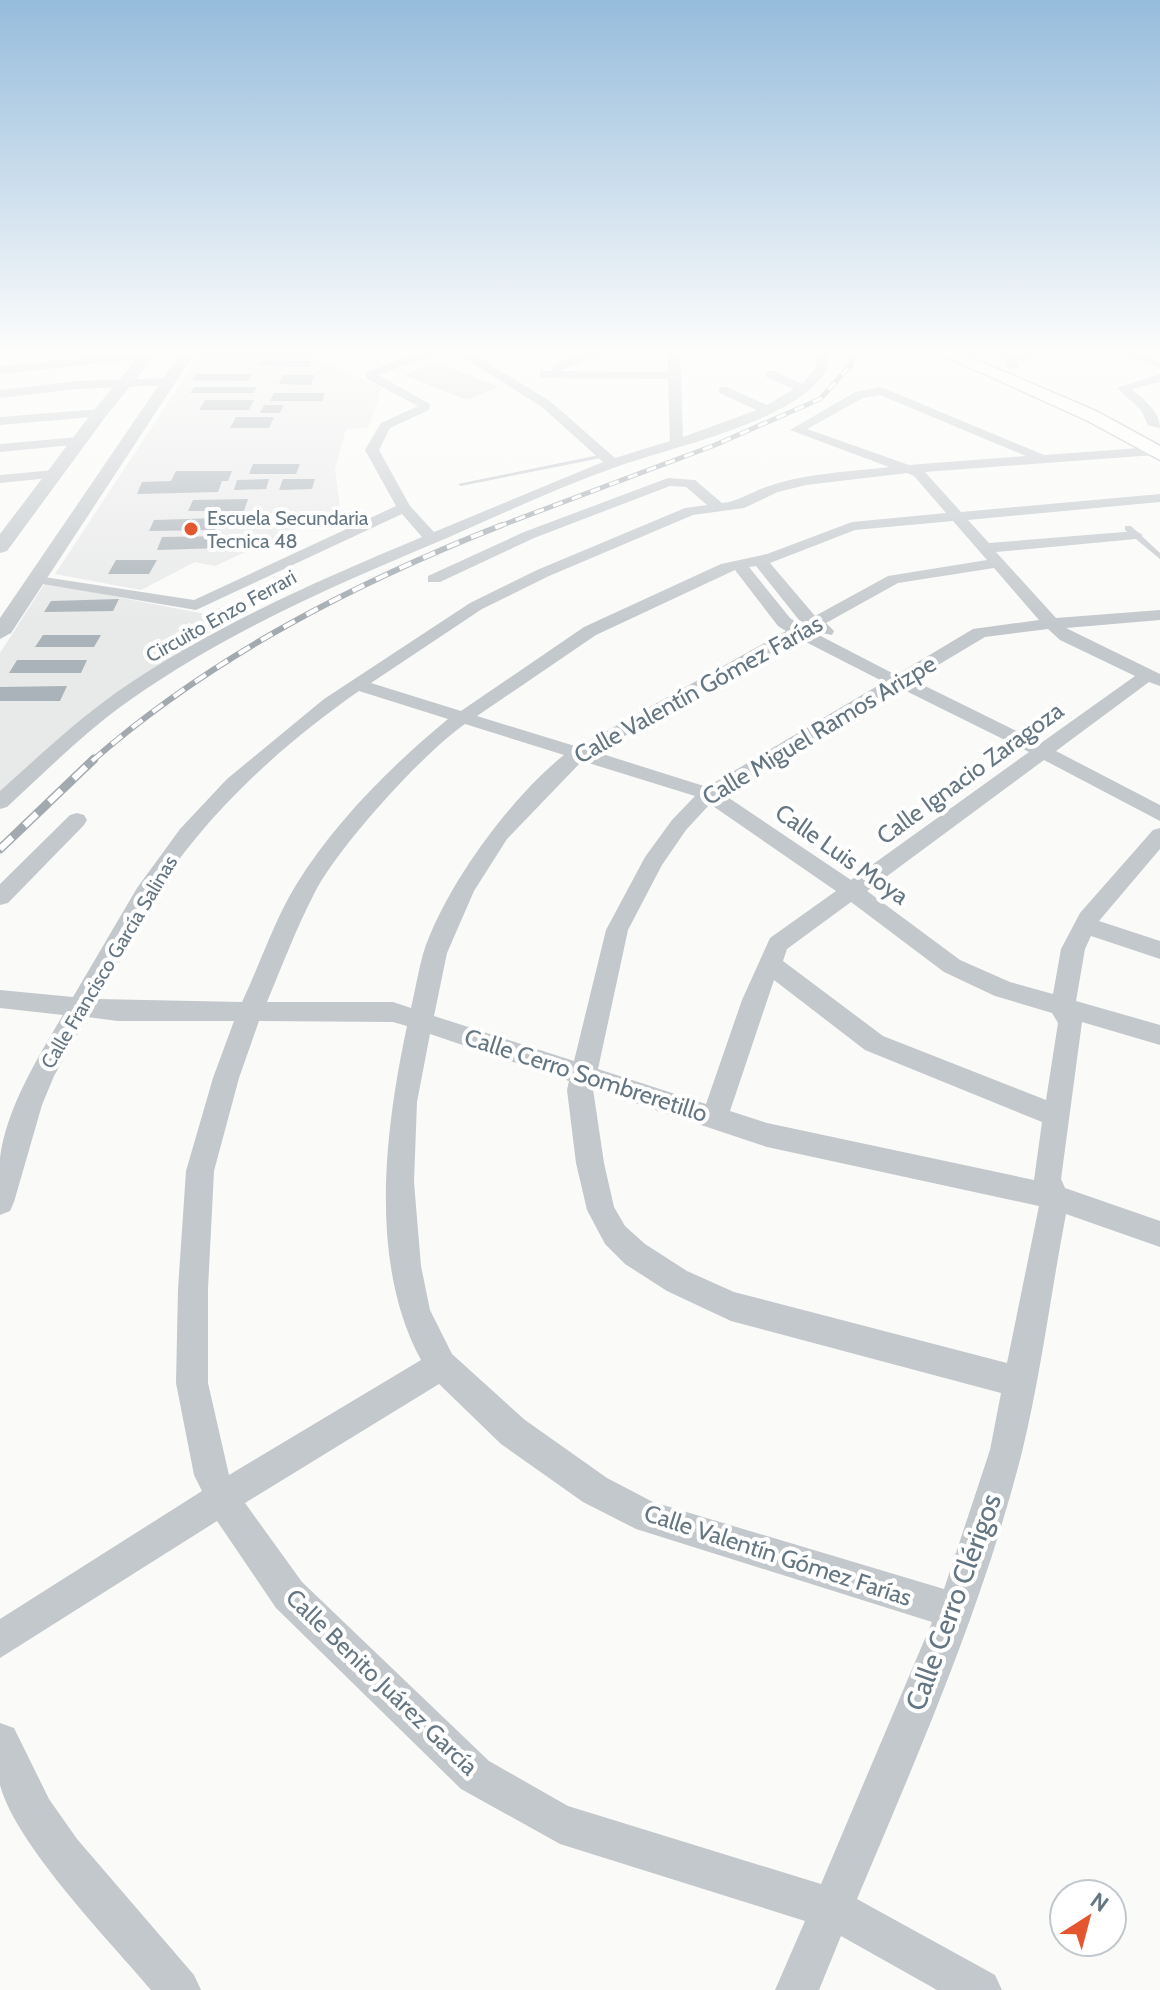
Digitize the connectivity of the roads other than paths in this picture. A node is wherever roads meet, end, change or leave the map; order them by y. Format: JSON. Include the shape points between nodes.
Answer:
{"nodes":[{"id":1,"x":78,"y":441,"type":"joint"},
{"id":2,"x":123,"y":441,"type":"edge"},
{"id":3,"x":375,"y":441,"type":"edge"},
{"id":4,"x":588,"y":441,"type":"edge"},
{"id":5,"x":680,"y":441,"type":"edge"},
{"id":6,"x":824,"y":441,"type":"edge"},
{"id":7,"x":1000,"y":441,"type":"edge"},
{"id":8,"x":1139,"y":441,"type":"edge"},
{"id":9,"x":677,"y":442,"type":"joint"},
{"id":10,"x":0,"y":448,"type":"edge"},
{"id":11,"x":608,"y":459,"type":"junction"},
{"id":12,"x":1045,"y":460,"type":"junction"},
{"id":13,"x":908,"y":469,"type":"junction"},
{"id":14,"x":54,"y":474,"type":"junction"},
{"id":15,"x":0,"y":479,"type":"edge"},
{"id":16,"x":461,"y":484,"type":"dead end"},
{"id":17,"x":1160,"y":498,"type":"edge"},
{"id":18,"x":404,"y":508,"type":"junction"},
{"id":19,"x":719,"y":508,"type":"junction"},
{"id":20,"x":0,"y":513,"type":"edge"},
{"id":21,"x":67,"y":514,"type":"junction"},
{"id":22,"x":957,"y":514,"type":"junction"},
{"id":23,"x":14,"y":520,"type":"edge"},
{"id":24,"x":1132,"y":532,"type":"joint"},
{"id":25,"x":431,"y":538,"type":"junction"},
{"id":26,"x":0,"y":547,"type":"edge"},
{"id":27,"x":992,"y":556,"type":"junction"},
{"id":28,"x":1160,"y":557,"type":"edge"},
{"id":29,"x":748,"y":562,"type":"junction"},
{"id":30,"x":37,"y":578,"type":"junction"},
{"id":31,"x":434,"y":579,"type":"dead end"},
{"id":32,"x":1160,"y":615,"type":"edge"},
{"id":33,"x":1051,"y":623,"type":"junction"},
{"id":34,"x":806,"y":628,"type":"junction"},
{"id":35,"x":0,"y":633,"type":"edge"},
{"id":36,"x":1153,"y":678,"type":"edge"},
{"id":37,"x":907,"y":681,"type":"junction"},
{"id":38,"x":356,"y":684,"type":"junction"},
{"id":39,"x":465,"y":717,"type":"junction"},
{"id":40,"x":1044,"y":751,"type":"junction"},
{"id":41,"x":583,"y":752,"type":"junction"},
{"id":42,"x":709,"y":794,"type":"junction"},
{"id":43,"x":0,"y":802,"type":"edge"},
{"id":44,"x":1160,"y":814,"type":"edge"},
{"id":45,"x":77,"y":820,"type":"dead end"},
{"id":46,"x":1160,"y":835,"type":"edge"},
{"id":47,"x":852,"y":891,"type":"junction"},
{"id":48,"x":0,"y":897,"type":"edge"},
{"id":49,"x":1085,"y":925,"type":"junction"},
{"id":50,"x":1160,"y":950,"type":"edge"},
{"id":51,"x":769,"y":963,"type":"junction"},
{"id":52,"x":0,"y":999,"type":"edge"},
{"id":53,"x":77,"y":1009,"type":"junction"},
{"id":54,"x":1062,"y":1009,"type":"junction"},
{"id":55,"x":250,"y":1012,"type":"junction"},
{"id":56,"x":419,"y":1021,"type":"junction"},
{"id":57,"x":1160,"y":1035,"type":"edge"},
{"id":58,"x":585,"y":1074,"type":"junction"},
{"id":59,"x":715,"y":1116,"type":"junction"},
{"id":60,"x":1057,"y":1116,"type":"junction"},
{"id":61,"x":1055,"y":1197,"type":"junction"},
{"id":62,"x":0,"y":1202,"type":"edge"},
{"id":63,"x":1160,"y":1234,"type":"edge"},
{"id":64,"x":441,"y":1365,"type":"junction"},
{"id":65,"x":1018,"y":1382,"type":"junction"},
{"id":66,"x":222,"y":1498,"type":"junction"},
{"id":67,"x":956,"y":1611,"type":"junction"},
{"id":68,"x":0,"y":1640,"type":"edge"},
{"id":69,"x":0,"y":1742,"type":"edge"},
{"id":70,"x":832,"y":1908,"type":"junction"},
{"id":71,"x":179,"y":1990,"type":"edge"},
{"id":72,"x":797,"y":1990,"type":"edge"},
{"id":73,"x":980,"y":1990,"type":"edge"}],
"edges":[{"from":1,"to":10,"type":"street"},
{"from":1,"to":14,"type":"street"},
{"from":2,"to":21,"type":"street"},
{"from":3,"to":18,"type":"street","via":[[372,450]]},
{"from":4,"to":11,"type":"street"},
{"from":5,"to":9,"type":"street","name":"Circuito Enzo Ferrari"},
{"from":6,"to":13,"type":"street"},
{"from":7,"to":12,"type":"street"},
{"from":8,"to":12,"type":"street","name":"Calle Francisco García Salinas"},
{"from":9,"to":11,"type":"street","name":"Circuito Enzo Ferrari"},
{"from":11,"to":16,"type":"lane"},
{"from":11,"to":25,"type":"street","name":"Circuito Enzo Ferrari"},
{"from":12,"to":13,"type":"street","name":"Calle Francisco García Salinas"},
{"from":13,"to":19,"type":"street","name":"Calle Francisco García Salinas","via":[[806,481]]},
{"from":13,"to":22,"type":"street","via":[[919,473]]},
{"from":14,"to":15,"type":"street"},
{"from":14,"to":23,"type":"street"},
{"from":17,"to":22,"type":"street","name":"Calle Benito Juárez García"},
{"from":18,"to":25,"type":"street"},
{"from":18,"to":30,"type":"street","via":[[196,605]]},
{"from":19,"to":31,"type":"street","via":[[690,483],[668,482],[529,535]]},
{"from":19,"to":38,"type":"street","name":"Calle Francisco García Salinas","via":[[690,511],[494,597]]},
{"from":20,"to":23,"type":"street"},
{"from":21,"to":23,"type":"street"},
{"from":21,"to":30,"type":"street"},
{"from":22,"to":27,"type":"street"},
{"from":22,"to":29,"type":"street","name":"Calle Benito Juárez García","via":[[852,526]]},
{"from":23,"to":26,"type":"street"},
{"from":24,"to":27,"type":"street","name":"Calle Valentín Gómez Farías"},
{"from":24,"to":28,"type":"lane"},
{"from":25,"to":43,"type":"street","name":"Circuito Enzo Ferrari","via":[[304,592],[180,660],[77,732]]},
{"from":27,"to":33,"type":"street"},
{"from":27,"to":34,"type":"street","name":"Calle Valentín Gómez Farías","via":[[894,579]]},
{"from":29,"to":34,"type":"street","via":[[784,622]]},
{"from":29,"to":39,"type":"street","name":"Calle Benito Juárez García","via":[[590,631]]},
{"from":30,"to":35,"type":"street"},
{"from":32,"to":33,"type":"street","name":"Calle Miguel Ramos Arizpe"},
{"from":33,"to":36,"type":"street","via":[[1066,636]]},
{"from":33,"to":37,"type":"street","name":"Calle Miguel Ramos Arizpe","via":[[979,633]]},
{"from":34,"to":37,"type":"street"},
{"from":34,"to":41,"type":"street","name":"Calle Valentín Gómez Farías"},
{"from":36,"to":40,"type":"street","name":"Calle Ignacio Zaragoza"},
{"from":37,"to":40,"type":"street"},
{"from":37,"to":42,"type":"street","name":"Calle Miguel Ramos Arizpe"},
{"from":38,"to":39,"type":"street","name":"Calle Luis Moya"},
{"from":38,"to":53,"type":"street","name":"Calle Francisco García Salinas","via":[[234,784],[187,834]]},
{"from":39,"to":41,"type":"street","name":"Calle Luis Moya"},
{"from":39,"to":55,"type":"street","name":"Calle Benito Juárez García","via":[[392,781],[338,843],[305,889]]},
{"from":40,"to":44,"type":"street"},
{"from":40,"to":47,"type":"street","name":"Calle Ignacio Zaragoza"},
{"from":41,"to":42,"type":"street","name":"Calle Luis Moya"},
{"from":41,"to":56,"type":"street","name":"Calle Valentín Gómez Farías","via":[[568,761],[500,834],[464,889],[435,953]]},
{"from":42,"to":47,"type":"street","name":"Calle Luis Moya"},
{"from":42,"to":58,"type":"street","name":"Calle Miguel Ramos Arizpe","via":[[653,862],[617,930]]},
{"from":45,"to":48,"type":"street"},
{"from":46,"to":49,"type":"street","name":"Calle Cerro Clérigos"},
{"from":47,"to":51,"type":"street","name":"Calle Ignacio Zaragoza","via":[[789,934]]},
{"from":47,"to":54,"type":"street","name":"Calle Luis Moya","via":[[952,966]]},
{"from":49,"to":50,"type":"street"},
{"from":49,"to":54,"type":"street","name":"Calle Cerro Clérigos","via":[[1073,949]]},
{"from":51,"to":59,"type":"street","name":"Calle Ignacio Zaragoza"},
{"from":51,"to":60,"type":"street","via":[[874,1043]]},
{"from":52,"to":53,"type":"street","name":"Calle Cerro Sombreretillo"},
{"from":53,"to":55,"type":"street","name":"Calle Cerro Sombreretillo"},
{"from":53,"to":62,"type":"street","name":"Calle Francisco García Salinas","via":[[29,1105]]},
{"from":54,"to":57,"type":"street","name":"Calle Luis Moya"},
{"from":54,"to":60,"type":"street","name":"Calle Cerro Clérigos","via":[[1070,1022]]},
{"from":55,"to":56,"type":"street","name":"Calle Cerro Sombreretillo","via":[[393,1012]]},
{"from":55,"to":66,"type":"street","name":"Calle Benito Juárez García","via":[[200,1171],[194,1274],[192,1383],[211,1475]]},
{"from":56,"to":58,"type":"street","name":"Calle Cerro Sombreretillo"},
{"from":56,"to":64,"type":"street","name":"Calle Valentín Gómez Farías","via":[[404,1102],[400,1182],[415,1310]]},
{"from":58,"to":59,"type":"street","name":"Calle Cerro Sombreretillo"},
{"from":58,"to":65,"type":"street","name":"Calle Miguel Ramos Arizpe","via":[[580,1090],[601,1210],[615,1235],[635,1254],[731,1306]]},
{"from":59,"to":61,"type":"street","name":"Calle Cerro Sombreretillo","via":[[767,1135]]},
{"from":60,"to":61,"type":"street","name":"Calle Cerro Clérigos","via":[[1047,1179]]},
{"from":61,"to":63,"type":"street","name":"Calle Cerro Sombreretillo"},
{"from":61,"to":65,"type":"street","name":"Calle Cerro Clérigos"},
{"from":64,"to":66,"type":"street"},
{"from":64,"to":67,"type":"street","name":"Calle Valentín Gómez Farías","via":[[513,1432],[595,1490],[648,1517]]},
{"from":65,"to":67,"type":"street","name":"Calle Cerro Clérigos","via":[[1002,1463]]},
{"from":66,"to":68,"type":"street"},
{"from":66,"to":70,"type":"street","name":"Calle Benito Juárez García","via":[[289,1595],[475,1775],[560,1824]]},
{"from":67,"to":70,"type":"street","name":"Calle Cerro Clérigos"},
{"from":69,"to":71,"type":"street","via":[[35,1813],[63,1853]]},
{"from":70,"to":72,"type":"street","name":"Calle Cerro Clérigos"},
{"from":70,"to":73,"type":"street","name":"Calle Benito Juárez García"}]}
